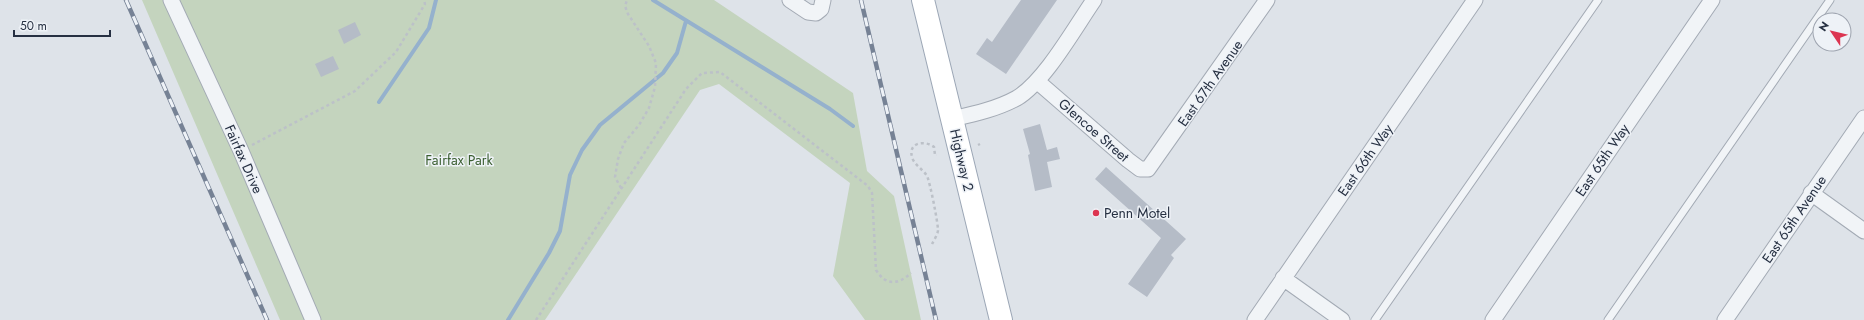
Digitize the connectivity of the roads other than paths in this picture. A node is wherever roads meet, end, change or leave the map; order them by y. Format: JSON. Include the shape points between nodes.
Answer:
{"nodes":[{"id":1,"x":171,"y":0,"type":"edge"},
{"id":2,"x":790,"y":0,"type":"edge"},
{"id":3,"x":823,"y":0,"type":"edge"},
{"id":4,"x":923,"y":0,"type":"edge"},
{"id":5,"x":1094,"y":0,"type":"edge"},
{"id":6,"x":1267,"y":0,"type":"edge"},
{"id":7,"x":1475,"y":0,"type":"edge"},
{"id":8,"x":1598,"y":0,"type":"edge"},
{"id":9,"x":1712,"y":0,"type":"edge"},
{"id":10,"x":1830,"y":0,"type":"edge"},
{"id":11,"x":1038,"y":82,"type":"junction"},
{"id":12,"x":952,"y":118,"type":"junction"},
{"id":13,"x":1864,"y":118,"type":"edge"},
{"id":14,"x":1152,"y":166,"type":"joint"},
{"id":15,"x":1811,"y":193,"type":"junction"},
{"id":16,"x":1864,"y":231,"type":"edge"},
{"id":17,"x":1283,"y":278,"type":"junction"},
{"id":18,"x":313,"y":320,"type":"edge"},
{"id":19,"x":1001,"y":320,"type":"edge"},
{"id":20,"x":1255,"y":320,"type":"edge"},
{"id":21,"x":1342,"y":320,"type":"edge"},
{"id":22,"x":1375,"y":320,"type":"edge"},
{"id":23,"x":1493,"y":320,"type":"edge"},
{"id":24,"x":1608,"y":320,"type":"edge"},
{"id":25,"x":1725,"y":320,"type":"edge"}],
"edges":[{"from":1,"to":18,"type":"street","name":"Fairfax Drive","via":[[241,150]]},
{"from":2,"to":3,"type":"street","via":[[808,12],[816,13],[821,8]]},
{"from":4,"to":12,"type":"main road","name":"Highway 2"},
{"from":5,"to":11,"type":"street"},
{"from":6,"to":14,"type":"street","name":"East 67th Avenue"},
{"from":7,"to":17,"type":"street","name":"East 66th Way"},
{"from":8,"to":22,"type":"lane"},
{"from":9,"to":23,"type":"street","name":"East 65th Way"},
{"from":10,"to":24,"type":"lane"},
{"from":11,"to":12,"type":"street","via":[[1006,104]]},
{"from":11,"to":14,"type":"street","name":"Glencoe Street","via":[[1128,160],[1144,170]]},
{"from":12,"to":19,"type":"main road","name":"Highway 2"},
{"from":13,"to":15,"type":"street","name":"East 65th Avenue"},
{"from":15,"to":16,"type":"street"},
{"from":15,"to":25,"type":"street","name":"East 65th Avenue"},
{"from":17,"to":20,"type":"street","name":"East 66th Way"},
{"from":17,"to":21,"type":"street"}]}
